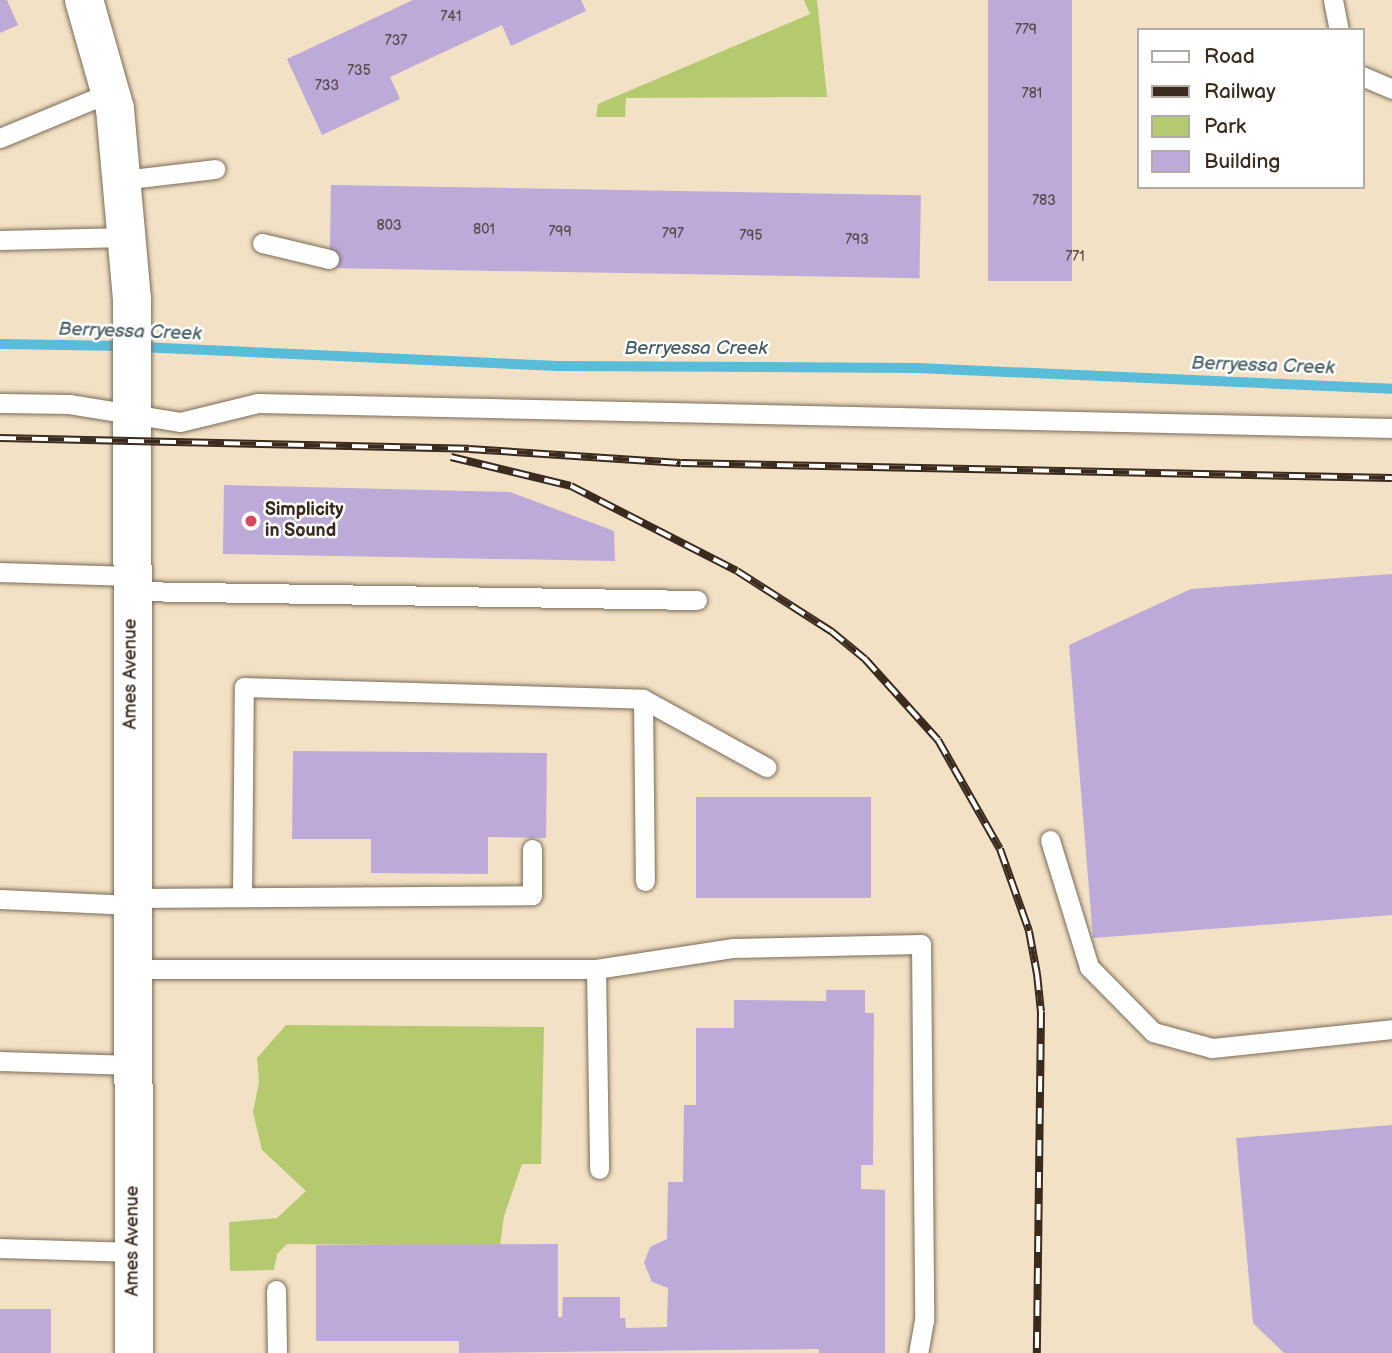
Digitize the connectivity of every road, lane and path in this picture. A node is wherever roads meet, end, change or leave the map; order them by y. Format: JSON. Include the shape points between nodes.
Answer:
{"nodes":[{"id":1,"x":83,"y":0,"type":"edge"},
{"id":2,"x":1333,"y":0,"type":"edge"},
{"id":3,"x":1339,"y":28,"type":"edge"},
{"id":4,"x":1364,"y":77,"type":"edge"},
{"id":5,"x":1392,"y":89,"type":"edge"},
{"id":6,"x":111,"y":92,"type":"junction"},
{"id":7,"x":0,"y":138,"type":"edge"},
{"id":8,"x":215,"y":169,"type":"dead end"},
{"id":9,"x":122,"y":180,"type":"junction"},
{"id":10,"x":127,"y":237,"type":"junction"},
{"id":11,"x":0,"y":240,"type":"edge"},
{"id":12,"x":261,"y":243,"type":"dead end"},
{"id":13,"x":329,"y":259,"type":"dead end"},
{"id":14,"x":0,"y":403,"type":"edge"},
{"id":15,"x":133,"y":408,"type":"junction"},
{"id":16,"x":1392,"y":428,"type":"edge"},
{"id":17,"x":0,"y":572,"type":"edge"},
{"id":18,"x":131,"y":583,"type":"junction"},
{"id":19,"x":697,"y":600,"type":"dead end"},
{"id":20,"x":643,"y":699,"type":"junction"},
{"id":21,"x":766,"y":767,"type":"dead end"},
{"id":22,"x":1050,"y":840,"type":"dead end"},
{"id":23,"x":532,"y":849,"type":"dead end"},
{"id":24,"x":645,"y":881,"type":"dead end"},
{"id":25,"x":242,"y":897,"type":"junction"},
{"id":26,"x":0,"y":899,"type":"edge"},
{"id":27,"x":132,"y":901,"type":"junction"},
{"id":28,"x":132,"y":969,"type":"junction"},
{"id":29,"x":596,"y":969,"type":"junction"},
{"id":30,"x":1392,"y":1029,"type":"edge"},
{"id":31,"x":0,"y":1061,"type":"edge"},
{"id":32,"x":133,"y":1065,"type":"junction"},
{"id":33,"x":599,"y":1169,"type":"dead end"},
{"id":34,"x":0,"y":1248,"type":"edge"},
{"id":35,"x":134,"y":1252,"type":"junction"},
{"id":36,"x":276,"y":1290,"type":"dead end"},
{"id":37,"x":134,"y":1353,"type":"edge"},
{"id":38,"x":277,"y":1353,"type":"edge"},
{"id":39,"x":918,"y":1353,"type":"edge"}],
"edges":[{"from":1,"to":6,"type":"street","name":"Ames Avenue"},
{"from":2,"to":3,"type":"lane"},
{"from":4,"to":5,"type":"lane"},
{"from":6,"to":7,"type":"lane"},
{"from":6,"to":9,"type":"street","name":"Ames Avenue"},
{"from":8,"to":9,"type":"lane"},
{"from":9,"to":10,"type":"street","name":"Ames Avenue"},
{"from":10,"to":11,"type":"lane"},
{"from":10,"to":15,"type":"street","name":"Ames Avenue"},
{"from":12,"to":13,"type":"lane"},
{"from":14,"to":15,"type":"lane"},
{"from":15,"to":16,"type":"lane","via":[[180,422],[258,403]]},
{"from":15,"to":18,"type":"street","name":"Ames Avenue"},
{"from":17,"to":18,"type":"lane"},
{"from":18,"to":19,"type":"lane"},
{"from":18,"to":27,"type":"street","name":"Ames Avenue"},
{"from":20,"to":21,"type":"lane"},
{"from":20,"to":24,"type":"lane"},
{"from":20,"to":25,"type":"lane","via":[[244,687]]},
{"from":22,"to":30,"type":"lane","via":[[1089,967],[1153,1032],[1212,1048]]},
{"from":23,"to":25,"type":"lane","via":[[532,895]]},
{"from":25,"to":27,"type":"lane"},
{"from":26,"to":27,"type":"lane"},
{"from":27,"to":28,"type":"street","name":"Ames Avenue"},
{"from":28,"to":29,"type":"lane"},
{"from":28,"to":32,"type":"street","name":"Ames Avenue"},
{"from":29,"to":33,"type":"lane"},
{"from":29,"to":39,"type":"lane","via":[[733,948],[921,944],[924,1320]]},
{"from":31,"to":32,"type":"lane"},
{"from":32,"to":35,"type":"street","name":"Ames Avenue"},
{"from":34,"to":35,"type":"lane"},
{"from":35,"to":37,"type":"street","name":"Ames Avenue"},
{"from":36,"to":38,"type":"lane"}]}
